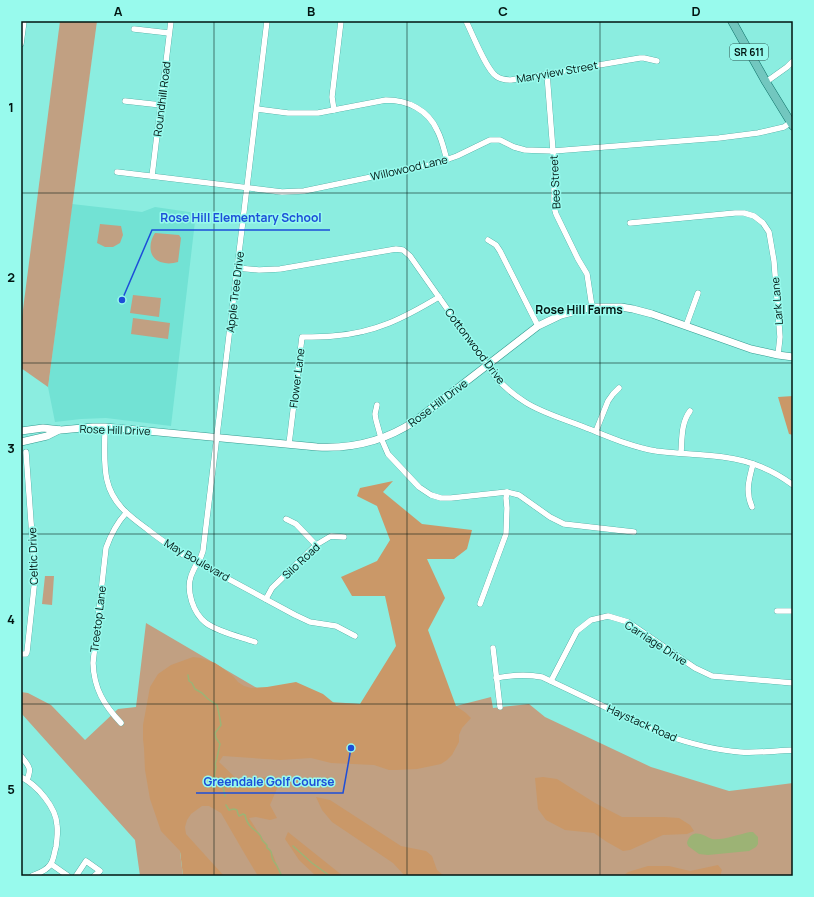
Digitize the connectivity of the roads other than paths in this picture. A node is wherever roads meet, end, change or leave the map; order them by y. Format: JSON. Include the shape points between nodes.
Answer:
{"nodes":[{"id":1,"x":24,"y":21,"type":"edge"},
{"id":2,"x":171,"y":21,"type":"edge"},
{"id":3,"x":267,"y":21,"type":"edge"},
{"id":4,"x":341,"y":21,"type":"edge"},
{"id":5,"x":466,"y":21,"type":"edge"},
{"id":6,"x":732,"y":21,"type":"edge"},
{"id":7,"x":134,"y":29,"type":"dead end"},
{"id":8,"x":169,"y":33,"type":"junction"},
{"id":9,"x":21,"y":44,"type":"edge"},
{"id":10,"x":657,"y":61,"type":"dead end"},
{"id":11,"x":793,"y":61,"type":"edge"},
{"id":12,"x":546,"y":74,"type":"junction"},
{"id":13,"x":766,"y":82,"type":"junction"},
{"id":14,"x":125,"y":100,"type":"dead end"},
{"id":15,"x":161,"y":106,"type":"junction"},
{"id":16,"x":257,"y":109,"type":"junction"},
{"id":17,"x":334,"y":110,"type":"junction"},
{"id":18,"x":792,"y":124,"type":"edge"},
{"id":19,"x":553,"y":151,"type":"junction"},
{"id":20,"x":447,"y":160,"type":"junction"},
{"id":21,"x":117,"y":172,"type":"dead end"},
{"id":22,"x":152,"y":176,"type":"junction"},
{"id":23,"x":247,"y":188,"type":"junction"},
{"id":24,"x":630,"y":223,"type":"dead end"},
{"id":25,"x":488,"y":240,"type":"dead end"},
{"id":26,"x":238,"y":268,"type":"junction"},
{"id":27,"x":698,"y":293,"type":"dead end"},
{"id":28,"x":439,"y":297,"type":"junction"},
{"id":29,"x":592,"y":307,"type":"junction"},
{"id":30,"x":538,"y":326,"type":"junction"},
{"id":31,"x":686,"y":326,"type":"junction"},
{"id":32,"x":778,"y":355,"type":"junction"},
{"id":33,"x":793,"y":357,"type":"edge"},
{"id":34,"x":487,"y":366,"type":"junction"},
{"id":35,"x":619,"y":388,"type":"dead end"},
{"id":36,"x":377,"y":405,"type":"dead end"},
{"id":37,"x":690,"y":411,"type":"dead end"},
{"id":38,"x":105,"y":427,"type":"junction"},
{"id":39,"x":59,"y":430,"type":"junction"},
{"id":40,"x":21,"y":431,"type":"edge"},
{"id":41,"x":596,"y":431,"type":"junction"},
{"id":42,"x":217,"y":437,"type":"junction"},
{"id":43,"x":381,"y":438,"type":"junction"},
{"id":44,"x":21,"y":442,"type":"edge"},
{"id":45,"x":289,"y":444,"type":"junction"},
{"id":46,"x":26,"y":452,"type":"dead end"},
{"id":47,"x":681,"y":453,"type":"junction"},
{"id":48,"x":753,"y":464,"type":"junction"},
{"id":49,"x":793,"y":485,"type":"edge"},
{"id":50,"x":507,"y":492,"type":"junction"},
{"id":51,"x":752,"y":507,"type":"dead end"},
{"id":52,"x":126,"y":513,"type":"junction"},
{"id":53,"x":286,"y":519,"type":"dead end"},
{"id":54,"x":634,"y":532,"type":"dead end"},
{"id":55,"x":344,"y":537,"type":"dead end"},
{"id":56,"x":316,"y":545,"type":"junction"},
{"id":57,"x":198,"y":562,"type":"junction"},
{"id":58,"x":266,"y":599,"type":"junction"},
{"id":59,"x":480,"y":604,"type":"dead end"},
{"id":60,"x":777,"y":611,"type":"dead end"},
{"id":61,"x":793,"y":611,"type":"edge"},
{"id":62,"x":355,"y":636,"type":"dead end"},
{"id":63,"x":255,"y":642,"type":"dead end"},
{"id":64,"x":493,"y":648,"type":"dead end"},
{"id":65,"x":21,"y":654,"type":"edge"},
{"id":66,"x":496,"y":678,"type":"junction"},
{"id":67,"x":551,"y":681,"type":"junction"},
{"id":68,"x":793,"y":683,"type":"edge"},
{"id":69,"x":500,"y":707,"type":"dead end"},
{"id":70,"x":121,"y":724,"type":"dead end"},
{"id":71,"x":793,"y":750,"type":"edge"},
{"id":72,"x":21,"y":756,"type":"edge"},
{"id":73,"x":21,"y":777,"type":"edge"},
{"id":74,"x":27,"y":780,"type":"junction"},
{"id":75,"x":51,"y":864,"type":"junction"},
{"id":76,"x":32,"y":876,"type":"edge"},
{"id":77,"x":68,"y":876,"type":"edge"},
{"id":78,"x":76,"y":876,"type":"edge"},
{"id":79,"x":94,"y":876,"type":"edge"}],
"edges":[{"from":1,"to":9,"type":"street"},
{"from":2,"to":8,"type":"street","name":"Roundhill Road"},
{"from":3,"to":16,"type":"street","name":"Apple Tree Drive"},
{"from":4,"to":17,"type":"street","via":[[332,97]]},
{"from":5,"to":12,"type":"street","name":"Maryview Street","via":[[489,69],[500,79],[511,80]]},
{"from":6,"to":13,"type":"main road","number":"SR 611"},
{"from":7,"to":8,"type":"street"},
{"from":8,"to":15,"type":"street","name":"Roundhill Road"},
{"from":10,"to":12,"type":"street","name":"Maryview Street","via":[[640,58]]},
{"from":11,"to":13,"type":"street"},
{"from":12,"to":19,"type":"street","name":"Bee Street"},
{"from":13,"to":18,"type":"main road","number":"SR 611"},
{"from":14,"to":15,"type":"street"},
{"from":15,"to":22,"type":"street","name":"Roundhill Road"},
{"from":16,"to":17,"type":"street","via":[[302,114]]},
{"from":16,"to":23,"type":"street","name":"Apple Tree Drive"},
{"from":17,"to":20,"type":"street","via":[[386,100],[412,104],[425,113],[434,124]]},
{"from":18,"to":19,"type":"street","name":"Willowood Lane","via":[[758,133],[719,138]]},
{"from":19,"to":20,"type":"street","name":"Willowood Lane","via":[[525,150],[500,140],[490,140]]},
{"from":19,"to":29,"type":"street","name":"Bee Street","via":[[554,207],[587,274]]},
{"from":20,"to":23,"type":"street","name":"Willowood Lane","via":[[304,191],[282,192]]},
{"from":21,"to":22,"type":"street","name":"Willowood Lane"},
{"from":22,"to":23,"type":"street","name":"Willowood Lane"},
{"from":23,"to":26,"type":"street","name":"Apple Tree Drive"},
{"from":24,"to":32,"type":"street","name":"Lark Lane","via":[[735,213],[749,214],[760,220],[769,232],[772,248],[780,337]]},
{"from":25,"to":30,"type":"street","via":[[500,251]]},
{"from":26,"to":28,"type":"street","name":"Cottonwood Drive","via":[[280,269],[404,248]]},
{"from":26,"to":42,"type":"street","name":"Apple Tree Drive"},
{"from":27,"to":31,"type":"street"},
{"from":28,"to":34,"type":"street","name":"Cottonwood Drive"},
{"from":28,"to":45,"type":"street","name":"Flower Lane","via":[[404,317],[373,329],[333,336],[302,337]]},
{"from":29,"to":30,"type":"street","name":"Rose Hill Drive","via":[[561,315]]},
{"from":29,"to":31,"type":"street","name":"Rose Hill Drive","via":[[633,309]]},
{"from":30,"to":34,"type":"street","name":"Rose Hill Drive"},
{"from":31,"to":32,"type":"street","name":"Rose Hill Drive","via":[[751,349]]},
{"from":32,"to":33,"type":"street","name":"Rose Hill Drive"},
{"from":34,"to":41,"type":"street","name":"Cottonwood Drive","via":[[504,386],[526,403]]},
{"from":34,"to":43,"type":"street","name":"Rose Hill Drive","via":[[415,421],[398,432]]},
{"from":35,"to":41,"type":"street","via":[[608,400]]},
{"from":36,"to":43,"type":"street","via":[[375,414]]},
{"from":37,"to":47,"type":"street","via":[[684,422]]},
{"from":38,"to":39,"type":"street","name":"Rose Hill Drive"},
{"from":38,"to":42,"type":"street","name":"Rose Hill Drive"},
{"from":38,"to":52,"type":"street","name":"May Boulevard","via":[[107,481],[114,500]]},
{"from":39,"to":40,"type":"street","name":"Rose Hill Drive","via":[[43,428]]},
{"from":39,"to":44,"type":"street","name":"Rose Hill Drive","via":[[47,436]]},
{"from":41,"to":47,"type":"street","name":"Cottonwood Drive","via":[[645,448]]},
{"from":42,"to":45,"type":"street","name":"Rose Hill Drive"},
{"from":42,"to":57,"type":"street","name":"Apple Tree Drive","via":[[203,551]]},
{"from":43,"to":45,"type":"street","name":"Rose Hill Drive","via":[[363,444],[338,447]]},
{"from":43,"to":50,"type":"street","via":[[388,454],[418,487],[430,495],[451,498]]},
{"from":46,"to":65,"type":"street","name":"Celtic Drive","via":[[35,578],[27,652]]},
{"from":47,"to":48,"type":"street","name":"Cottonwood Drive","via":[[723,457]]},
{"from":48,"to":49,"type":"street","name":"Cottonwood Drive"},
{"from":48,"to":51,"type":"street","via":[[748,492]]},
{"from":50,"to":54,"type":"street","via":[[519,495],[564,524]]},
{"from":50,"to":59,"type":"street","via":[[506,534]]},
{"from":52,"to":57,"type":"street","name":"May Boulevard","via":[[166,544]]},
{"from":52,"to":70,"type":"street","name":"Treetop Lane","via":[[114,528],[106,548],[93,663],[100,696]]},
{"from":53,"to":56,"type":"street","via":[[296,524]]},
{"from":55,"to":56,"type":"street","name":"Silo Road","via":[[331,536]]},
{"from":56,"to":58,"type":"street","name":"Silo Road","via":[[272,588]]},
{"from":57,"to":58,"type":"street","name":"May Boulevard"},
{"from":57,"to":63,"type":"street","name":"Apple Tree Drive","via":[[190,577],[190,592],[192,604],[198,614],[206,623],[219,630]]},
{"from":58,"to":62,"type":"street","name":"May Boulevard","via":[[310,622],[336,626]]},
{"from":60,"to":61,"type":"street"},
{"from":64,"to":66,"type":"street"},
{"from":66,"to":67,"type":"street","name":"Haystack Road","via":[[530,675]]},
{"from":66,"to":69,"type":"street"},
{"from":67,"to":68,"type":"street","name":"Carriage Drive","via":[[577,631],[591,620],[608,616],[628,622],[695,668],[712,676]]},
{"from":67,"to":71,"type":"street","name":"Haystack Road","via":[[662,734],[688,742],[740,752]]},
{"from":72,"to":74,"type":"street","via":[[30,767]]},
{"from":73,"to":74,"type":"street"},
{"from":74,"to":75,"type":"street","via":[[49,802],[58,825]]},
{"from":75,"to":76,"type":"street"},
{"from":75,"to":77,"type":"street"},
{"from":78,"to":79,"type":"street","via":[[86,861],[100,870]]}]}
